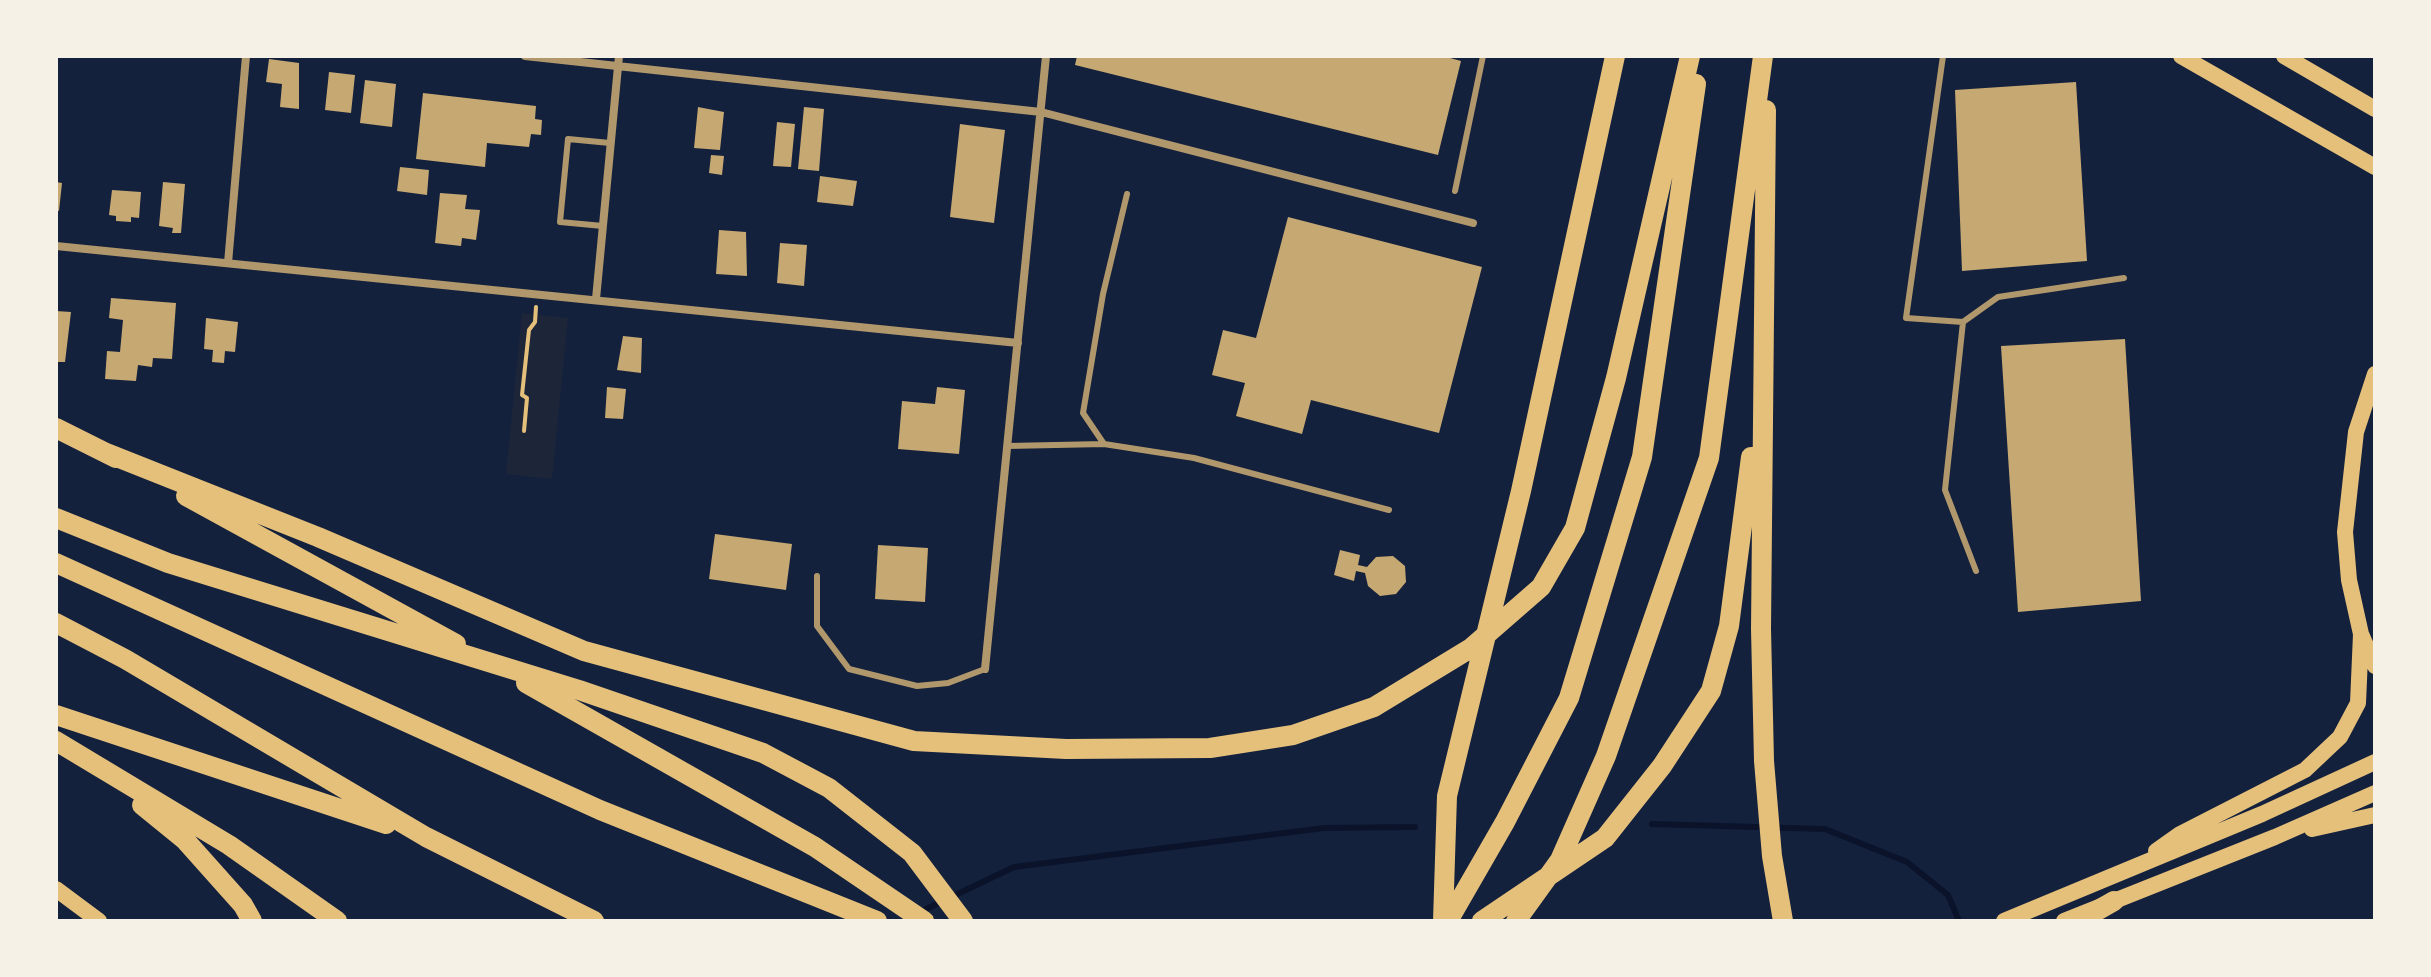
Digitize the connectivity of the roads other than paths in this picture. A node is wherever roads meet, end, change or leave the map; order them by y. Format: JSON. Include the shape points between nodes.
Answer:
{"nodes":[{"id":1,"x":246,"y":56,"type":"edge"},
{"id":2,"x":525,"y":56,"type":"edge"},
{"id":3,"x":1046,"y":56,"type":"edge"},
{"id":4,"x":1483,"y":56,"type":"edge"},
{"id":5,"x":1615,"y":56,"type":"edge"},
{"id":6,"x":1690,"y":56,"type":"edge"},
{"id":7,"x":1699,"y":56,"type":"edge"},
{"id":8,"x":1765,"y":56,"type":"edge"},
{"id":9,"x":1943,"y":56,"type":"edge"},
{"id":10,"x":2181,"y":56,"type":"edge"},
{"id":11,"x":2284,"y":56,"type":"edge"},
{"id":12,"x":618,"y":60,"type":"edge"},
{"id":13,"x":2375,"y":109,"type":"edge"},
{"id":14,"x":1041,"y":112,"type":"junction"},
{"id":15,"x":610,"y":143,"type":"junction"},
{"id":16,"x":2375,"y":167,"type":"edge"},
{"id":17,"x":1455,"y":191,"type":"dead end"},
{"id":18,"x":1127,"y":194,"type":"dead end"},
{"id":19,"x":1473,"y":223,"type":"dead end"},
{"id":20,"x":603,"y":226,"type":"junction"},
{"id":21,"x":56,"y":246,"type":"edge"},
{"id":22,"x":228,"y":263,"type":"junction"},
{"id":23,"x":2124,"y":278,"type":"dead end"},
{"id":24,"x":596,"y":299,"type":"junction"},
{"id":25,"x":1963,"y":322,"type":"junction"},
{"id":26,"x":1018,"y":343,"type":"junction"},
{"id":27,"x":1764,"y":355,"type":"junction"},
{"id":28,"x":2375,"y":374,"type":"edge"},
{"id":29,"x":56,"y":428,"type":"edge"},
{"id":30,"x":1104,"y":444,"type":"junction"},
{"id":31,"x":1007,"y":446,"type":"junction"},
{"id":32,"x":104,"y":452,"type":"junction"},
{"id":33,"x":1389,"y":510,"type":"dead end"},
{"id":34,"x":56,"y":518,"type":"edge"},
{"id":35,"x":56,"y":563,"type":"edge"},
{"id":36,"x":1976,"y":571,"type":"dead end"},
{"id":37,"x":817,"y":576,"type":"dead end"},
{"id":38,"x":56,"y":623,"type":"edge"},
{"id":39,"x":2361,"y":634,"type":"junction"},
{"id":40,"x":2375,"y":666,"type":"edge"},
{"id":41,"x":985,"y":669,"type":"joint"},
{"id":42,"x":56,"y":715,"type":"edge"},
{"id":43,"x":56,"y":741,"type":"edge"},
{"id":44,"x":89,"y":762,"type":"junction"},
{"id":45,"x":2375,"y":762,"type":"edge"},
{"id":46,"x":2375,"y":793,"type":"edge"},
{"id":47,"x":2375,"y":815,"type":"edge"},
{"id":48,"x":426,"y":837,"type":"junction"},
{"id":49,"x":2275,"y":837,"type":"junction"},
{"id":50,"x":2131,"y":869,"type":"junction"},
{"id":51,"x":56,"y":889,"type":"edge"},
{"id":52,"x":2114,"y":901,"type":"junction"},
{"id":53,"x":99,"y":921,"type":"edge"},
{"id":54,"x":252,"y":921,"type":"edge"},
{"id":55,"x":337,"y":921,"type":"edge"},
{"id":56,"x":594,"y":921,"type":"edge"},
{"id":57,"x":877,"y":921,"type":"edge"},
{"id":58,"x":924,"y":921,"type":"edge"},
{"id":59,"x":963,"y":921,"type":"edge"},
{"id":60,"x":1446,"y":921,"type":"edge"},
{"id":61,"x":1482,"y":921,"type":"edge"},
{"id":62,"x":1516,"y":921,"type":"edge"},
{"id":63,"x":1783,"y":921,"type":"edge"},
{"id":64,"x":2004,"y":921,"type":"edge"},
{"id":65,"x":2064,"y":921,"type":"edge"},
{"id":66,"x":2079,"y":921,"type":"edge"}],
"edges":[{"from":1,"to":22,"type":"street"},
{"from":2,"to":12,"type":"street"},
{"from":3,"to":14,"type":"street"},
{"from":4,"to":17,"type":"lane"},
{"from":5,"to":60,"type":"highway","via":[[1521,491],[1447,796]]},
{"from":6,"to":32,"type":"highway","via":[[1616,378],[1575,528],[1541,587],[1471,648],[1374,707],[1293,735],[1210,748],[1066,749],[914,741],[584,651]]},
{"from":7,"to":60,"type":"highway","via":[[1642,457],[1569,698]]},
{"from":8,"to":27,"type":"highway"},
{"from":8,"to":62,"type":"highway","via":[[1709,458],[1606,756],[1560,860]]},
{"from":9,"to":25,"type":"lane","via":[[1906,318]]},
{"from":10,"to":16,"type":"main road"},
{"from":11,"to":13,"type":"main road"},
{"from":12,"to":14,"type":"street"},
{"from":12,"to":15,"type":"street"},
{"from":14,"to":19,"type":"street"},
{"from":14,"to":26,"type":"street"},
{"from":15,"to":20,"type":"street"},
{"from":15,"to":20,"type":"lane","via":[[568,139],[560,222]]},
{"from":18,"to":30,"type":"lane","via":[[1083,413]]},
{"from":20,"to":24,"type":"street"},
{"from":21,"to":22,"type":"street"},
{"from":22,"to":24,"type":"street"},
{"from":23,"to":25,"type":"lane","via":[[1998,297]]},
{"from":24,"to":26,"type":"street"},
{"from":25,"to":36,"type":"lane","via":[[1945,490]]},
{"from":26,"to":31,"type":"street"},
{"from":27,"to":61,"type":"highway","via":[[1729,626],[1711,691],[1662,766],[1605,838]]},
{"from":27,"to":63,"type":"highway","via":[[1764,761]]},
{"from":28,"to":39,"type":"main road","via":[[2356,432],[2345,532]]},
{"from":29,"to":32,"type":"highway"},
{"from":30,"to":31,"type":"lane"},
{"from":30,"to":33,"type":"lane","via":[[1194,458]]},
{"from":31,"to":41,"type":"street"},
{"from":32,"to":58,"type":"highway","via":[[636,744],[815,847]]},
{"from":34,"to":59,"type":"highway","via":[[168,563],[579,690],[763,753],[829,788],[912,853]]},
{"from":35,"to":57,"type":"highway","via":[[600,810]]},
{"from":37,"to":41,"type":"lane","via":[[817,626],[849,669],[917,686],[948,683]]},
{"from":38,"to":48,"type":"highway"},
{"from":39,"to":40,"type":"main road"},
{"from":39,"to":50,"type":"main road","via":[[2358,703],[2340,737],[2305,770],[2180,834]]},
{"from":42,"to":48,"type":"highway"},
{"from":43,"to":44,"type":"highway"},
{"from":44,"to":54,"type":"highway","via":[[185,840]]},
{"from":44,"to":55,"type":"highway","via":[[229,845]]},
{"from":45,"to":50,"type":"main road"},
{"from":46,"to":49,"type":"main road"},
{"from":47,"to":49,"type":"main road"},
{"from":48,"to":56,"type":"highway"},
{"from":49,"to":52,"type":"main road"},
{"from":50,"to":64,"type":"main road"},
{"from":51,"to":53,"type":"main road"},
{"from":52,"to":65,"type":"main road"},
{"from":52,"to":66,"type":"highway"}]}
